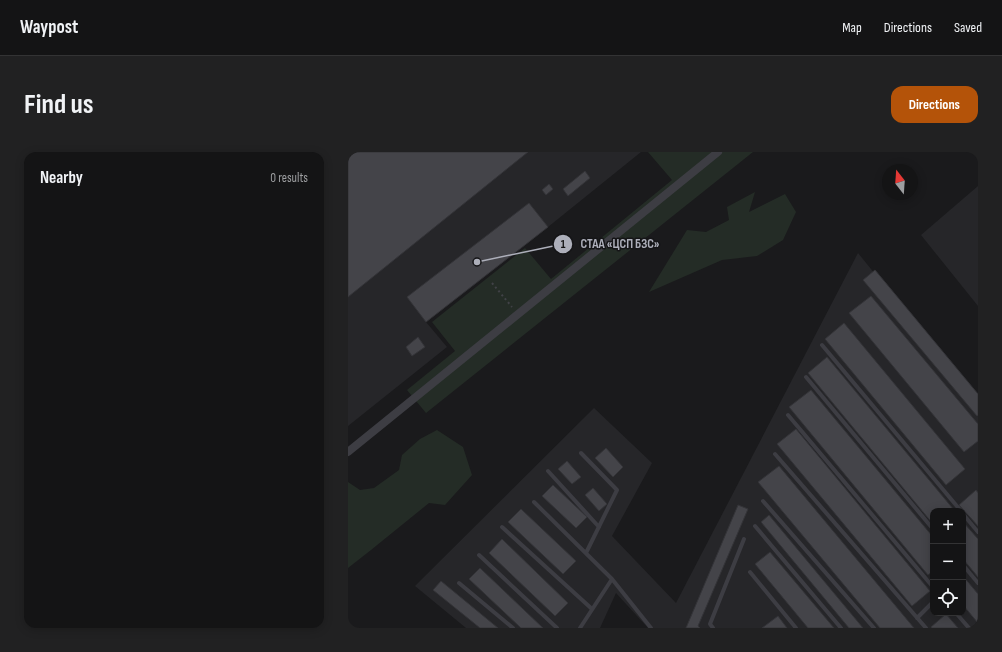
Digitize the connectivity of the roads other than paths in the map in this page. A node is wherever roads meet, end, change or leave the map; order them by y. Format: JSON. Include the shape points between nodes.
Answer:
{"nodes":[{"id":1,"x":718,"y":152,"type":"edge"},
{"id":2,"x":822,"y":345,"type":"dead end"},
{"id":3,"x":806,"y":377,"type":"dead end"},
{"id":4,"x":788,"y":415,"type":"dead end"},
{"id":5,"x":348,"y":452,"type":"edge"},
{"id":6,"x":581,"y":454,"type":"dead end"},
{"id":7,"x":775,"y":454,"type":"dead end"},
{"id":8,"x":548,"y":471,"type":"dead end"},
{"id":9,"x":763,"y":501,"type":"dead end"},
{"id":10,"x":534,"y":502,"type":"dead end"},
{"id":11,"x":958,"y":508,"type":"edge"},
{"id":12,"x":966,"y":518,"type":"edge"},
{"id":13,"x":930,"y":525,"type":"edge"},
{"id":14,"x":755,"y":526,"type":"dead end"},
{"id":15,"x":502,"y":527,"type":"dead end"},
{"id":16,"x":599,"y":527,"type":"junction"},
{"id":17,"x":978,"y":532,"type":"edge"},
{"id":18,"x":744,"y":540,"type":"dead end"},
{"id":19,"x":586,"y":553,"type":"junction"},
{"id":20,"x":479,"y":556,"type":"dead end"},
{"id":21,"x":966,"y":569,"type":"edge"},
{"id":22,"x":750,"y":572,"type":"dead end"},
{"id":23,"x":612,"y":579,"type":"junction"},
{"id":24,"x":930,"y":582,"type":"edge"},
{"id":25,"x":459,"y":583,"type":"dead end"},
{"id":26,"x":978,"y":583,"type":"edge"},
{"id":27,"x":930,"y":605,"type":"edge"},
{"id":28,"x":592,"y":609,"type":"junction"},
{"id":29,"x":959,"y":616,"type":"edge"},
{"id":30,"x":916,"y":618,"type":"junction"},
{"id":31,"x":513,"y":628,"type":"edge"},
{"id":32,"x":557,"y":628,"type":"edge"},
{"id":33,"x":580,"y":628,"type":"edge"},
{"id":34,"x":651,"y":628,"type":"edge"},
{"id":35,"x":713,"y":628,"type":"edge"},
{"id":36,"x":796,"y":628,"type":"edge"},
{"id":37,"x":841,"y":628,"type":"edge"},
{"id":38,"x":874,"y":628,"type":"edge"},
{"id":39,"x":926,"y":628,"type":"edge"},
{"id":40,"x":969,"y":628,"type":"edge"}],
"edges":[{"from":1,"to":5,"type":"street"},
{"from":2,"to":11,"type":"lane"},
{"from":3,"to":13,"type":"lane"},
{"from":4,"to":24,"type":"lane"},
{"from":6,"to":16,"type":"lane","via":[[617,490]]},
{"from":7,"to":30,"type":"lane"},
{"from":8,"to":16,"type":"lane"},
{"from":9,"to":38,"type":"lane"},
{"from":10,"to":19,"type":"lane"},
{"from":12,"to":17,"type":"lane"},
{"from":14,"to":37,"type":"lane"},
{"from":15,"to":28,"type":"lane"},
{"from":16,"to":19,"type":"lane"},
{"from":18,"to":35,"type":"lane","via":[[710,624]]},
{"from":19,"to":23,"type":"lane"},
{"from":20,"to":32,"type":"lane"},
{"from":21,"to":26,"type":"lane"},
{"from":22,"to":36,"type":"lane"},
{"from":23,"to":28,"type":"lane"},
{"from":23,"to":34,"type":"lane"},
{"from":25,"to":31,"type":"lane"},
{"from":27,"to":30,"type":"lane"},
{"from":28,"to":33,"type":"lane"},
{"from":29,"to":40,"type":"lane"},
{"from":30,"to":39,"type":"lane"}]}
